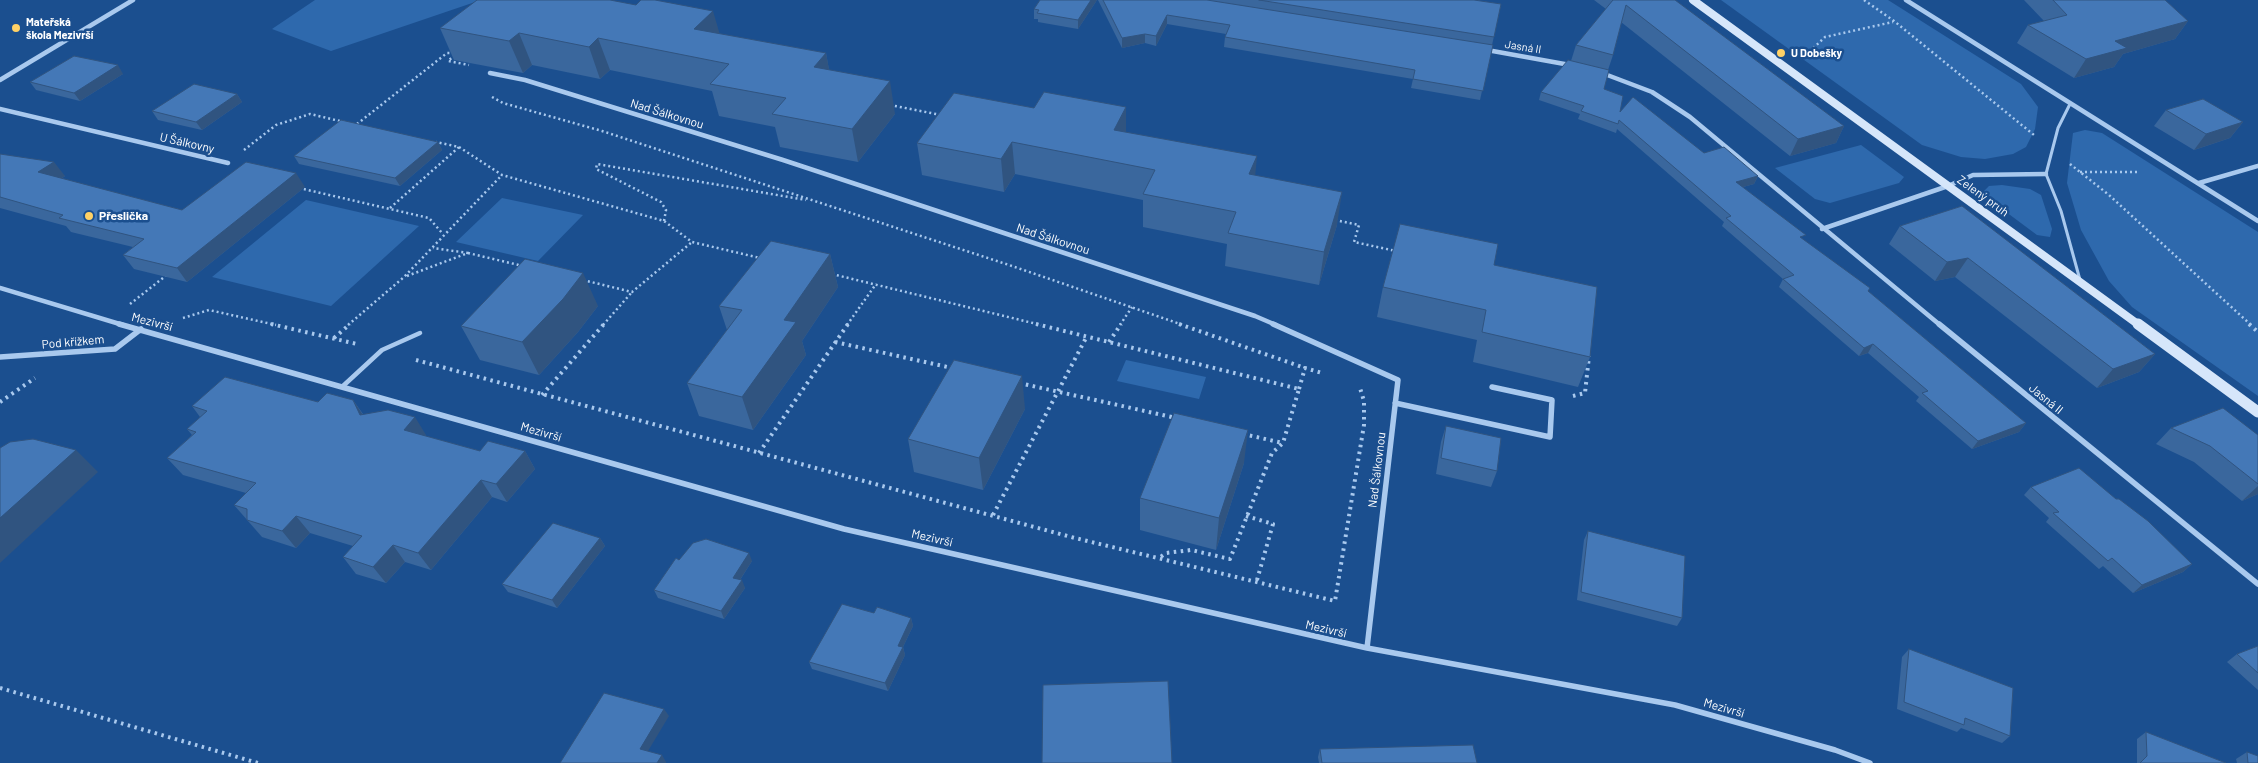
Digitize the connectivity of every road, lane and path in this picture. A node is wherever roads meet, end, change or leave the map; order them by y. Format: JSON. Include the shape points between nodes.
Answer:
{"nodes":[{"id":1,"x":133,"y":0,"type":"edge"},
{"id":2,"x":1693,"y":0,"type":"edge"},
{"id":3,"x":1906,"y":0,"type":"edge"},
{"id":4,"x":1894,"y":21,"type":"dead end"},
{"id":5,"x":1480,"y":49,"type":"edge"},
{"id":6,"x":1805,"y":56,"type":"dead end"},
{"id":7,"x":1580,"y":67,"type":"edge"},
{"id":8,"x":1598,"y":72,"type":"edge"},
{"id":9,"x":490,"y":73,"type":"junction"},
{"id":10,"x":0,"y":80,"type":"edge"},
{"id":11,"x":2070,"y":104,"type":"junction"},
{"id":12,"x":889,"y":105,"type":"dead end"},
{"id":13,"x":0,"y":109,"type":"edge"},
{"id":14,"x":945,"y":116,"type":"edge"},
{"id":15,"x":347,"y":122,"type":"edge"},
{"id":16,"x":366,"y":126,"type":"edge"},
{"id":17,"x":431,"y":141,"type":"edge"},
{"id":18,"x":459,"y":147,"type":"junction"},
{"id":19,"x":228,"y":163,"type":"joint"},
{"id":20,"x":2172,"y":166,"type":"junction"},
{"id":21,"x":2258,"y":166,"type":"edge"},
{"id":22,"x":2079,"y":172,"type":"dead end"},
{"id":23,"x":2046,"y":174,"type":"junction"},
{"id":24,"x":502,"y":175,"type":"junction"},
{"id":25,"x":2199,"y":183,"type":"junction"},
{"id":26,"x":1948,"y":186,"type":"junction"},
{"id":27,"x":296,"y":187,"type":"edge"},
{"id":28,"x":817,"y":202,"type":"junction"},
{"id":29,"x":389,"y":208,"type":"junction"},
{"id":30,"x":1332,"y":219,"type":"edge"},
{"id":31,"x":664,"y":221,"type":"junction"},
{"id":32,"x":2258,"y":221,"type":"edge"},
{"id":33,"x":1822,"y":228,"type":"junction"},
{"id":34,"x":443,"y":234,"type":"junction"},
{"id":35,"x":692,"y":242,"type":"junction"},
{"id":36,"x":432,"y":248,"type":"junction"},
{"id":37,"x":1403,"y":252,"type":"edge"},
{"id":38,"x":468,"y":253,"type":"junction"},
{"id":39,"x":766,"y":259,"type":"edge"},
{"id":40,"x":526,"y":267,"type":"edge"},
{"id":41,"x":173,"y":271,"type":"edge"},
{"id":42,"x":822,"y":272,"type":"edge"},
{"id":43,"x":404,"y":277,"type":"junction"},
{"id":44,"x":574,"y":278,"type":"edge"},
{"id":45,"x":2081,"y":282,"type":"junction"},
{"id":46,"x":876,"y":284,"type":"junction"},
{"id":47,"x":0,"y":288,"type":"edge"},
{"id":48,"x":632,"y":292,"type":"junction"},
{"id":49,"x":128,"y":306,"type":"dead end"},
{"id":50,"x":1132,"y":308,"type":"junction"},
{"id":51,"x":141,"y":329,"type":"junction"},
{"id":52,"x":420,"y":333,"type":"dead end"},
{"id":53,"x":1087,"y":336,"type":"junction"},
{"id":54,"x":333,"y":338,"type":"junction"},
{"id":55,"x":835,"y":342,"type":"junction"},
{"id":56,"x":1109,"y":342,"type":"junction"},
{"id":57,"x":1590,"y":348,"type":"edge"},
{"id":58,"x":382,"y":350,"type":"junction"},
{"id":59,"x":0,"y":357,"type":"edge"},
{"id":60,"x":1304,"y":368,"type":"junction"},
{"id":61,"x":954,"y":369,"type":"edge"},
{"id":62,"x":1330,"y":376,"type":"dead end"},
{"id":63,"x":1011,"y":381,"type":"edge"},
{"id":64,"x":1354,"y":384,"type":"dead end"},
{"id":65,"x":343,"y":386,"type":"junction"},
{"id":66,"x":1492,"y":387,"type":"dead end"},
{"id":67,"x":1299,"y":388,"type":"junction"},
{"id":68,"x":1058,"y":391,"type":"junction"},
{"id":69,"x":1585,"y":393,"type":"dead end"},
{"id":70,"x":542,"y":395,"type":"junction"},
{"id":71,"x":1395,"y":403,"type":"junction"},
{"id":72,"x":2258,"y":412,"type":"edge"},
{"id":73,"x":1180,"y":419,"type":"edge"},
{"id":74,"x":1236,"y":432,"type":"edge"},
{"id":75,"x":1283,"y":443,"type":"junction"},
{"id":76,"x":759,"y":453,"type":"junction"},
{"id":77,"x":993,"y":515,"type":"junction"},
{"id":78,"x":1246,"y":516,"type":"junction"},
{"id":79,"x":1159,"y":558,"type":"junction"},
{"id":80,"x":1257,"y":580,"type":"junction"},
{"id":81,"x":2258,"y":584,"type":"edge"},
{"id":82,"x":1367,"y":648,"type":"junction"},
{"id":83,"x":0,"y":688,"type":"edge"},
{"id":84,"x":258,"y":763,"type":"edge"},
{"id":85,"x":1870,"y":763,"type":"edge"}],
"edges":[{"from":1,"to":10,"type":"street"},
{"from":2,"to":26,"type":"street","name":"Zelený pruh"},
{"from":3,"to":11,"type":"street"},
{"from":4,"to":6,"type":"path","via":[[1824,37]]},
{"from":5,"to":7,"type":"street","name":"Jasná II"},
{"from":8,"to":33,"type":"street","name":"Jasná II","via":[[1652,92],[1690,118]]},
{"from":9,"to":16,"type":"path","via":[[487,69],[448,61],[457,54],[447,53],[357,124]]},
{"from":9,"to":28,"type":"path","via":[[483,80],[483,92],[503,103],[602,131]]},
{"from":9,"to":71,"type":"street","name":"Nad Šálkovnou","via":[[525,80],[783,160],[1255,316],[1398,380]]},
{"from":11,"to":20,"type":"street"},
{"from":11,"to":23,"type":"lane","via":[[2058,128]]},
{"from":12,"to":14,"type":"path"},
{"from":13,"to":19,"type":"street","name":"U Šálkovny"},
{"from":15,"to":19,"type":"path","name":"U Šálkovny","via":[[310,114],[276,125]]},
{"from":17,"to":18,"type":"path"},
{"from":18,"to":24,"type":"path"},
{"from":18,"to":29,"type":"path"},
{"from":20,"to":22,"type":"path","via":[[2131,173]]},
{"from":20,"to":25,"type":"street"},
{"from":21,"to":25,"type":"street"},
{"from":23,"to":26,"type":"street","via":[[1973,175]]},
{"from":23,"to":45,"type":"lane","via":[[2061,211]]},
{"from":24,"to":31,"type":"path"},
{"from":24,"to":34,"type":"path"},
{"from":25,"to":32,"type":"street"},
{"from":26,"to":33,"type":"street"},
{"from":26,"to":45,"type":"street","name":"Zelený pruh"},
{"from":27,"to":29,"type":"path"},
{"from":28,"to":31,"type":"path","via":[[597,164],[596,169],[661,202],[666,210]]},
{"from":28,"to":50,"type":"path"},
{"from":29,"to":34,"type":"path","via":[[428,218]]},
{"from":30,"to":37,"type":"path","via":[[1359,225],[1354,242]]},
{"from":31,"to":35,"type":"path"},
{"from":33,"to":81,"type":"street","name":"Jasná II"},
{"from":34,"to":36,"type":"path"},
{"from":35,"to":39,"type":"path"},
{"from":35,"to":48,"type":"path"},
{"from":36,"to":38,"type":"path"},
{"from":36,"to":43,"type":"path"},
{"from":38,"to":40,"type":"path"},
{"from":38,"to":43,"type":"path"},
{"from":41,"to":49,"type":"path"},
{"from":42,"to":46,"type":"path"},
{"from":43,"to":54,"type":"path"},
{"from":44,"to":48,"type":"path"},
{"from":45,"to":72,"type":"street","name":"Zelený pruh"},
{"from":46,"to":53,"type":"path"},
{"from":46,"to":55,"type":"path"},
{"from":47,"to":51,"type":"street","name":"Mezivrší"},
{"from":48,"to":70,"type":"path"},
{"from":50,"to":56,"type":"path"},
{"from":50,"to":60,"type":"path"},
{"from":51,"to":54,"type":"path","via":[[209,310]]},
{"from":51,"to":59,"type":"street","name":"Pod křížkem","via":[[115,349]]},
{"from":51,"to":65,"type":"street","name":"Mezivrší"},
{"from":52,"to":58,"type":"lane"},
{"from":53,"to":56,"type":"path"},
{"from":53,"to":68,"type":"path"},
{"from":54,"to":58,"type":"path"},
{"from":55,"to":61,"type":"path"},
{"from":55,"to":76,"type":"path"},
{"from":56,"to":67,"type":"path"},
{"from":57,"to":69,"type":"path"},
{"from":58,"to":65,"type":"lane"},
{"from":58,"to":70,"type":"path"},
{"from":60,"to":62,"type":"path"},
{"from":60,"to":67,"type":"path"},
{"from":63,"to":68,"type":"path"},
{"from":64,"to":80,"type":"path","via":[[1360,387],[1364,401],[1364,425],[1335,601]]},
{"from":65,"to":82,"type":"street","name":"Mezivrší","via":[[844,528]]},
{"from":66,"to":71,"type":"street","via":[[1552,400],[1550,437]]},
{"from":67,"to":75,"type":"path"},
{"from":68,"to":73,"type":"path"},
{"from":68,"to":77,"type":"path"},
{"from":70,"to":76,"type":"path"},
{"from":71,"to":82,"type":"street","name":"Nad Šálkovnou"},
{"from":74,"to":75,"type":"path"},
{"from":75,"to":78,"type":"path","via":[[1272,454]]},
{"from":76,"to":77,"type":"path"},
{"from":77,"to":79,"type":"path"},
{"from":78,"to":79,"type":"path","via":[[1230,559],[1191,550],[1166,553]]},
{"from":78,"to":80,"type":"path","via":[[1273,524]]},
{"from":79,"to":80,"type":"path"},
{"from":82,"to":85,"type":"street","name":"Mezivrší","via":[[1675,705]]},
{"from":83,"to":84,"type":"path"}]}
